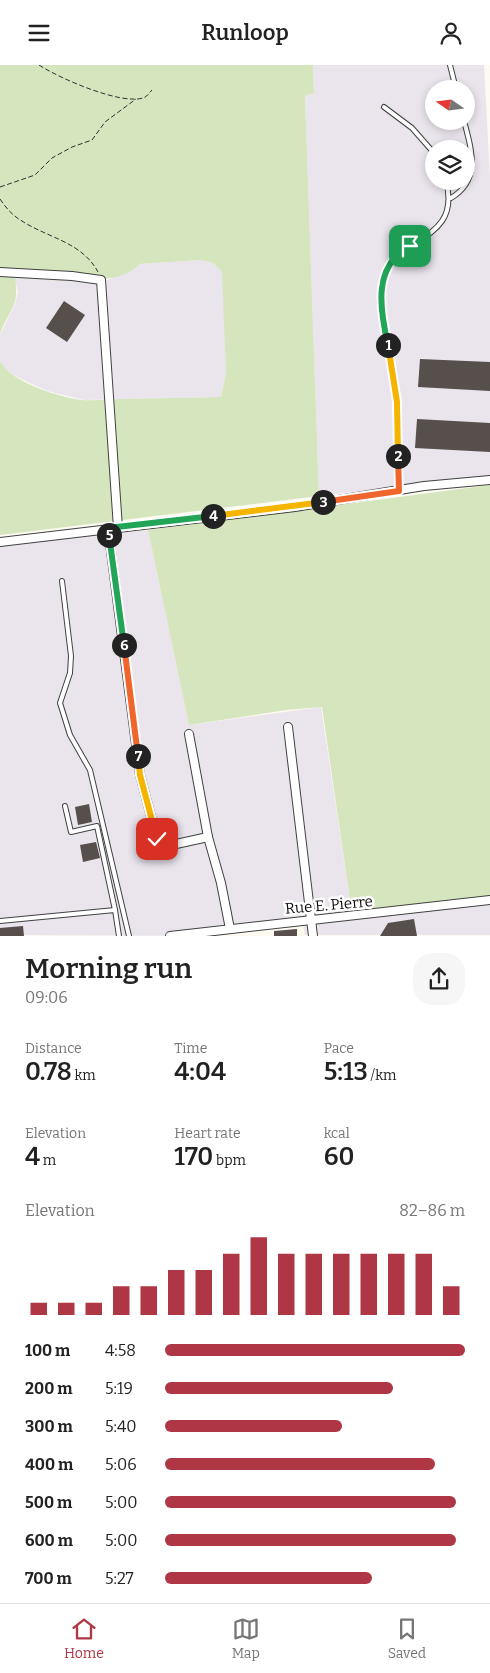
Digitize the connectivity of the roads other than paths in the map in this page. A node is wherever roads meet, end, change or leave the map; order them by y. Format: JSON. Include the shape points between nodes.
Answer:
{"nodes":[{"id":1,"x":450,"y":65,"type":"edge"},
{"id":2,"x":454,"y":80,"type":"edge"},
{"id":3,"x":384,"y":107,"type":"dead end"},
{"id":4,"x":466,"y":130,"type":"edge"},
{"id":5,"x":425,"y":143,"type":"edge"},
{"id":6,"x":449,"y":190,"type":"edge"},
{"id":7,"x":451,"y":198,"type":"junction"},
{"id":8,"x":0,"y":272,"type":"edge"},
{"id":9,"x":490,"y":479,"type":"edge"},
{"id":10,"x":399,"y":491,"type":"junction"},
{"id":11,"x":108,"y":528,"type":"junction"},
{"id":12,"x":118,"y":528,"type":"junction"},
{"id":13,"x":0,"y":542,"type":"edge"},
{"id":14,"x":62,"y":581,"type":"dead end"},
{"id":15,"x":288,"y":727,"type":"dead end"},
{"id":16,"x":189,"y":734,"type":"dead end"},
{"id":17,"x":66,"y":807,"type":"dead end"},
{"id":18,"x":208,"y":837,"type":"junction"},
{"id":19,"x":490,"y":901,"type":"edge"},
{"id":20,"x":115,"y":910,"type":"junction"},
{"id":21,"x":311,"y":920,"type":"junction"},
{"id":22,"x":0,"y":921,"type":"edge"},
{"id":23,"x":230,"y":929,"type":"junction"},
{"id":24,"x":119,"y":935,"type":"edge"},
{"id":25,"x":129,"y":935,"type":"edge"},
{"id":26,"x":170,"y":935,"type":"edge"},
{"id":27,"x":313,"y":935,"type":"edge"}],
"edges":[{"from":1,"to":2,"type":"lane"},
{"from":3,"to":5,"type":"lane","via":[[412,128]]},
{"from":4,"to":7,"type":"lane","via":[[472,150],[471,169],[465,188]]},
{"from":6,"to":7,"type":"lane"},
{"from":7,"to":10,"type":"lane","via":[[435,230],[391,261],[382,287],[382,320],[393,366],[397,402]]},
{"from":8,"to":12,"type":"street","via":[[101,280]]},
{"from":9,"to":10,"type":"street"},
{"from":10,"to":12,"type":"street"},
{"from":11,"to":12,"type":"street"},
{"from":11,"to":13,"type":"street"},
{"from":11,"to":18,"type":"street","via":[[140,775],[157,839],[161,845],[167,846]]},
{"from":14,"to":25,"type":"lane","via":[[71,656],[70,673],[60,703],[70,735],[90,770]]},
{"from":15,"to":21,"type":"street"},
{"from":16,"to":18,"type":"street"},
{"from":17,"to":20,"type":"lane","via":[[71,832],[97,826]]},
{"from":18,"to":23,"type":"street"},
{"from":19,"to":21,"type":"street","name":"Rue E. Pierre"},
{"from":20,"to":22,"type":"lane"},
{"from":20,"to":24,"type":"lane"},
{"from":21,"to":23,"type":"street","name":"Rue E. Pierre"},
{"from":21,"to":27,"type":"street"},
{"from":23,"to":26,"type":"street","name":"Rue E. Pierre"}]}
